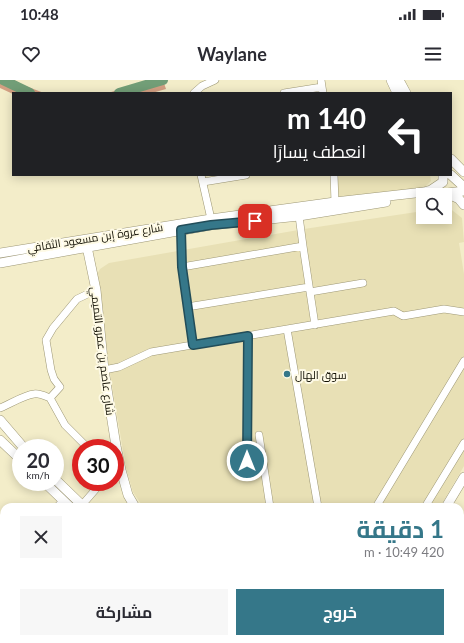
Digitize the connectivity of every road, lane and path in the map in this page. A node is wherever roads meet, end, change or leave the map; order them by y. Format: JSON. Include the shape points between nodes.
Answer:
{"nodes":[{"id":1,"x":215,"y":80,"type":"edge"},
{"id":2,"x":391,"y":80,"type":"edge"},
{"id":3,"x":399,"y":80,"type":"edge"},
{"id":4,"x":322,"y":87,"type":"edge"},
{"id":5,"x":195,"y":92,"type":"edge"},
{"id":6,"x":290,"y":92,"type":"edge"},
{"id":7,"x":397,"y":92,"type":"edge"},
{"id":8,"x":405,"y":92,"type":"edge"},
{"id":9,"x":452,"y":160,"type":"edge"},
{"id":10,"x":452,"y":161,"type":"edge"},
{"id":11,"x":464,"y":162,"type":"edge"},
{"id":12,"x":464,"y":172,"type":"edge"},
{"id":13,"x":235,"y":176,"type":"edge"},
{"id":14,"x":334,"y":176,"type":"edge"},
{"id":15,"x":443,"y":176,"type":"edge"},
{"id":16,"x":452,"y":176,"type":"edge"},
{"id":17,"x":202,"y":179,"type":"edge"},
{"id":18,"x":464,"y":187,"type":"edge"},
{"id":19,"x":464,"y":191,"type":"edge"},
{"id":20,"x":452,"y":192,"type":"edge"},
{"id":21,"x":452,"y":196,"type":"edge"},
{"id":22,"x":416,"y":197,"type":"edge"},
{"id":23,"x":335,"y":202,"type":"junction"},
{"id":24,"x":464,"y":205,"type":"edge"},
{"id":25,"x":300,"y":216,"type":"junction"},
{"id":26,"x":211,"y":219,"type":"junction"},
{"id":27,"x":181,"y":230,"type":"junction"},
{"id":28,"x":86,"y":244,"type":"junction"},
{"id":29,"x":303,"y":246,"type":"junction"},
{"id":30,"x":0,"y":253,"type":"edge"},
{"id":31,"x":0,"y":263,"type":"edge"},
{"id":32,"x":182,"y":267,"type":"junction"},
{"id":33,"x":363,"y":283,"type":"dead end"},
{"id":34,"x":310,"y":289,"type":"junction"},
{"id":35,"x":96,"y":290,"type":"junction"},
{"id":36,"x":187,"y":307,"type":"junction"},
{"id":37,"x":464,"y":312,"type":"edge"},
{"id":38,"x":315,"y":325,"type":"junction"},
{"id":39,"x":287,"y":329,"type":"junction"},
{"id":40,"x":248,"y":336,"type":"junction"},
{"id":41,"x":193,"y":345,"type":"junction"},
{"id":42,"x":464,"y":360,"type":"edge"},
{"id":43,"x":104,"y":370,"type":"junction"},
{"id":44,"x":50,"y":398,"type":"junction"},
{"id":45,"x":0,"y":408,"type":"edge"},
{"id":46,"x":0,"y":420,"type":"edge"},
{"id":47,"x":0,"y":428,"type":"edge"},
{"id":48,"x":258,"y":435,"type":"dead end"},
{"id":49,"x":13,"y":439,"type":"edge"},
{"id":50,"x":16,"y":439,"type":"edge"},
{"id":51,"x":79,"y":439,"type":"edge"},
{"id":52,"x":115,"y":439,"type":"edge"},
{"id":53,"x":0,"y":440,"type":"edge"},
{"id":54,"x":464,"y":443,"type":"edge"},
{"id":55,"x":0,"y":448,"type":"edge"},
{"id":56,"x":12,"y":451,"type":"edge"},
{"id":57,"x":12,"y":457,"type":"edge"},
{"id":58,"x":247,"y":461,"type":"dead end"},
{"id":59,"x":464,"y":479,"type":"edge"},
{"id":60,"x":124,"y":485,"type":"edge"},
{"id":61,"x":64,"y":488,"type":"edge"},
{"id":62,"x":51,"y":491,"type":"edge"},
{"id":63,"x":95,"y":491,"type":"edge"},
{"id":64,"x":61,"y":503,"type":"edge"},
{"id":65,"x":80,"y":503,"type":"edge"},
{"id":66,"x":85,"y":503,"type":"edge"},
{"id":67,"x":133,"y":503,"type":"edge"},
{"id":68,"x":269,"y":503,"type":"edge"},
{"id":69,"x":317,"y":503,"type":"edge"},
{"id":70,"x":378,"y":503,"type":"edge"},
{"id":71,"x":427,"y":503,"type":"edge"},
{"id":72,"x":449,"y":503,"type":"edge"}],
"edges":[{"from":1,"to":5,"type":"street"},
{"from":2,"to":7,"type":"main road"},
{"from":3,"to":8,"type":"main road"},
{"from":4,"to":6,"type":"street"},
{"from":9,"to":11,"type":"main road"},
{"from":10,"to":12,"type":"main road"},
{"from":13,"to":17,"type":"street"},
{"from":14,"to":23,"type":"street"},
{"from":15,"to":23,"type":"main road","name":"شارع عروة إبن مسعود الثقافي","via":[[443,182],[424,192]]},
{"from":16,"to":18,"type":"main road"},
{"from":17,"to":26,"type":"street"},
{"from":19,"to":20,"type":"main road"},
{"from":21,"to":24,"type":"main road"},
{"from":22,"to":25,"type":"main road","name":"شارع عروة إبن مسعود الثقافي"},
{"from":23,"to":26,"type":"main road","name":"شارع عروة إبن مسعود الثقافي"},
{"from":25,"to":27,"type":"main road","name":"شارع عروة إبن مسعود الثقافي"},
{"from":25,"to":29,"type":"street"},
{"from":26,"to":28,"type":"main road","name":"شارع عروة إبن مسعود الثقافي"},
{"from":27,"to":28,"type":"main road","name":"شارع عروة إبن مسعود الثقافي"},
{"from":27,"to":32,"type":"street"},
{"from":28,"to":30,"type":"main road","name":"شارع عروة إبن مسعود الثقافي"},
{"from":28,"to":31,"type":"main road","name":"شارع عروة إبن مسعود الثقافي"},
{"from":28,"to":35,"type":"main road","name":"شارع عاصم بن عمرو التميمي"},
{"from":29,"to":32,"type":"street"},
{"from":29,"to":34,"type":"street"},
{"from":32,"to":36,"type":"street"},
{"from":33,"to":34,"type":"street"},
{"from":34,"to":36,"type":"street"},
{"from":34,"to":38,"type":"street"},
{"from":35,"to":43,"type":"main road","name":"شارع عاصم بن عمرو التميمي"},
{"from":35,"to":44,"type":"street","via":[[77,299],[46,340],[51,370],[60,387]]},
{"from":36,"to":41,"type":"street"},
{"from":37,"to":38,"type":"street","via":[[444,309],[403,316],[394,312]]},
{"from":38,"to":39,"type":"street"},
{"from":39,"to":40,"type":"street"},
{"from":39,"to":69,"type":"street"},
{"from":40,"to":41,"type":"street"},
{"from":40,"to":58,"type":"street"},
{"from":41,"to":43,"type":"street","via":[[151,352],[119,367]]},
{"from":42,"to":70,"type":"street"},
{"from":43,"to":52,"type":"main road","name":"شارع عاصم بن عمرو التميمي"},
{"from":44,"to":45,"type":"street","via":[[36,393]]},
{"from":44,"to":51,"type":"street","via":[[65,425]]},
{"from":46,"to":50,"type":"main road"},
{"from":47,"to":49,"type":"main road"},
{"from":48,"to":68,"type":"street"},
{"from":53,"to":56,"type":"main road"},
{"from":54,"to":71,"type":"street"},
{"from":55,"to":57,"type":"main road"},
{"from":59,"to":72,"type":"main road"},
{"from":60,"to":67,"type":"main road","name":"شارع عاصم بن عمرو التميمي"},
{"from":61,"to":65,"type":"main road"},
{"from":62,"to":64,"type":"main road"},
{"from":63,"to":66,"type":"street"}]}
